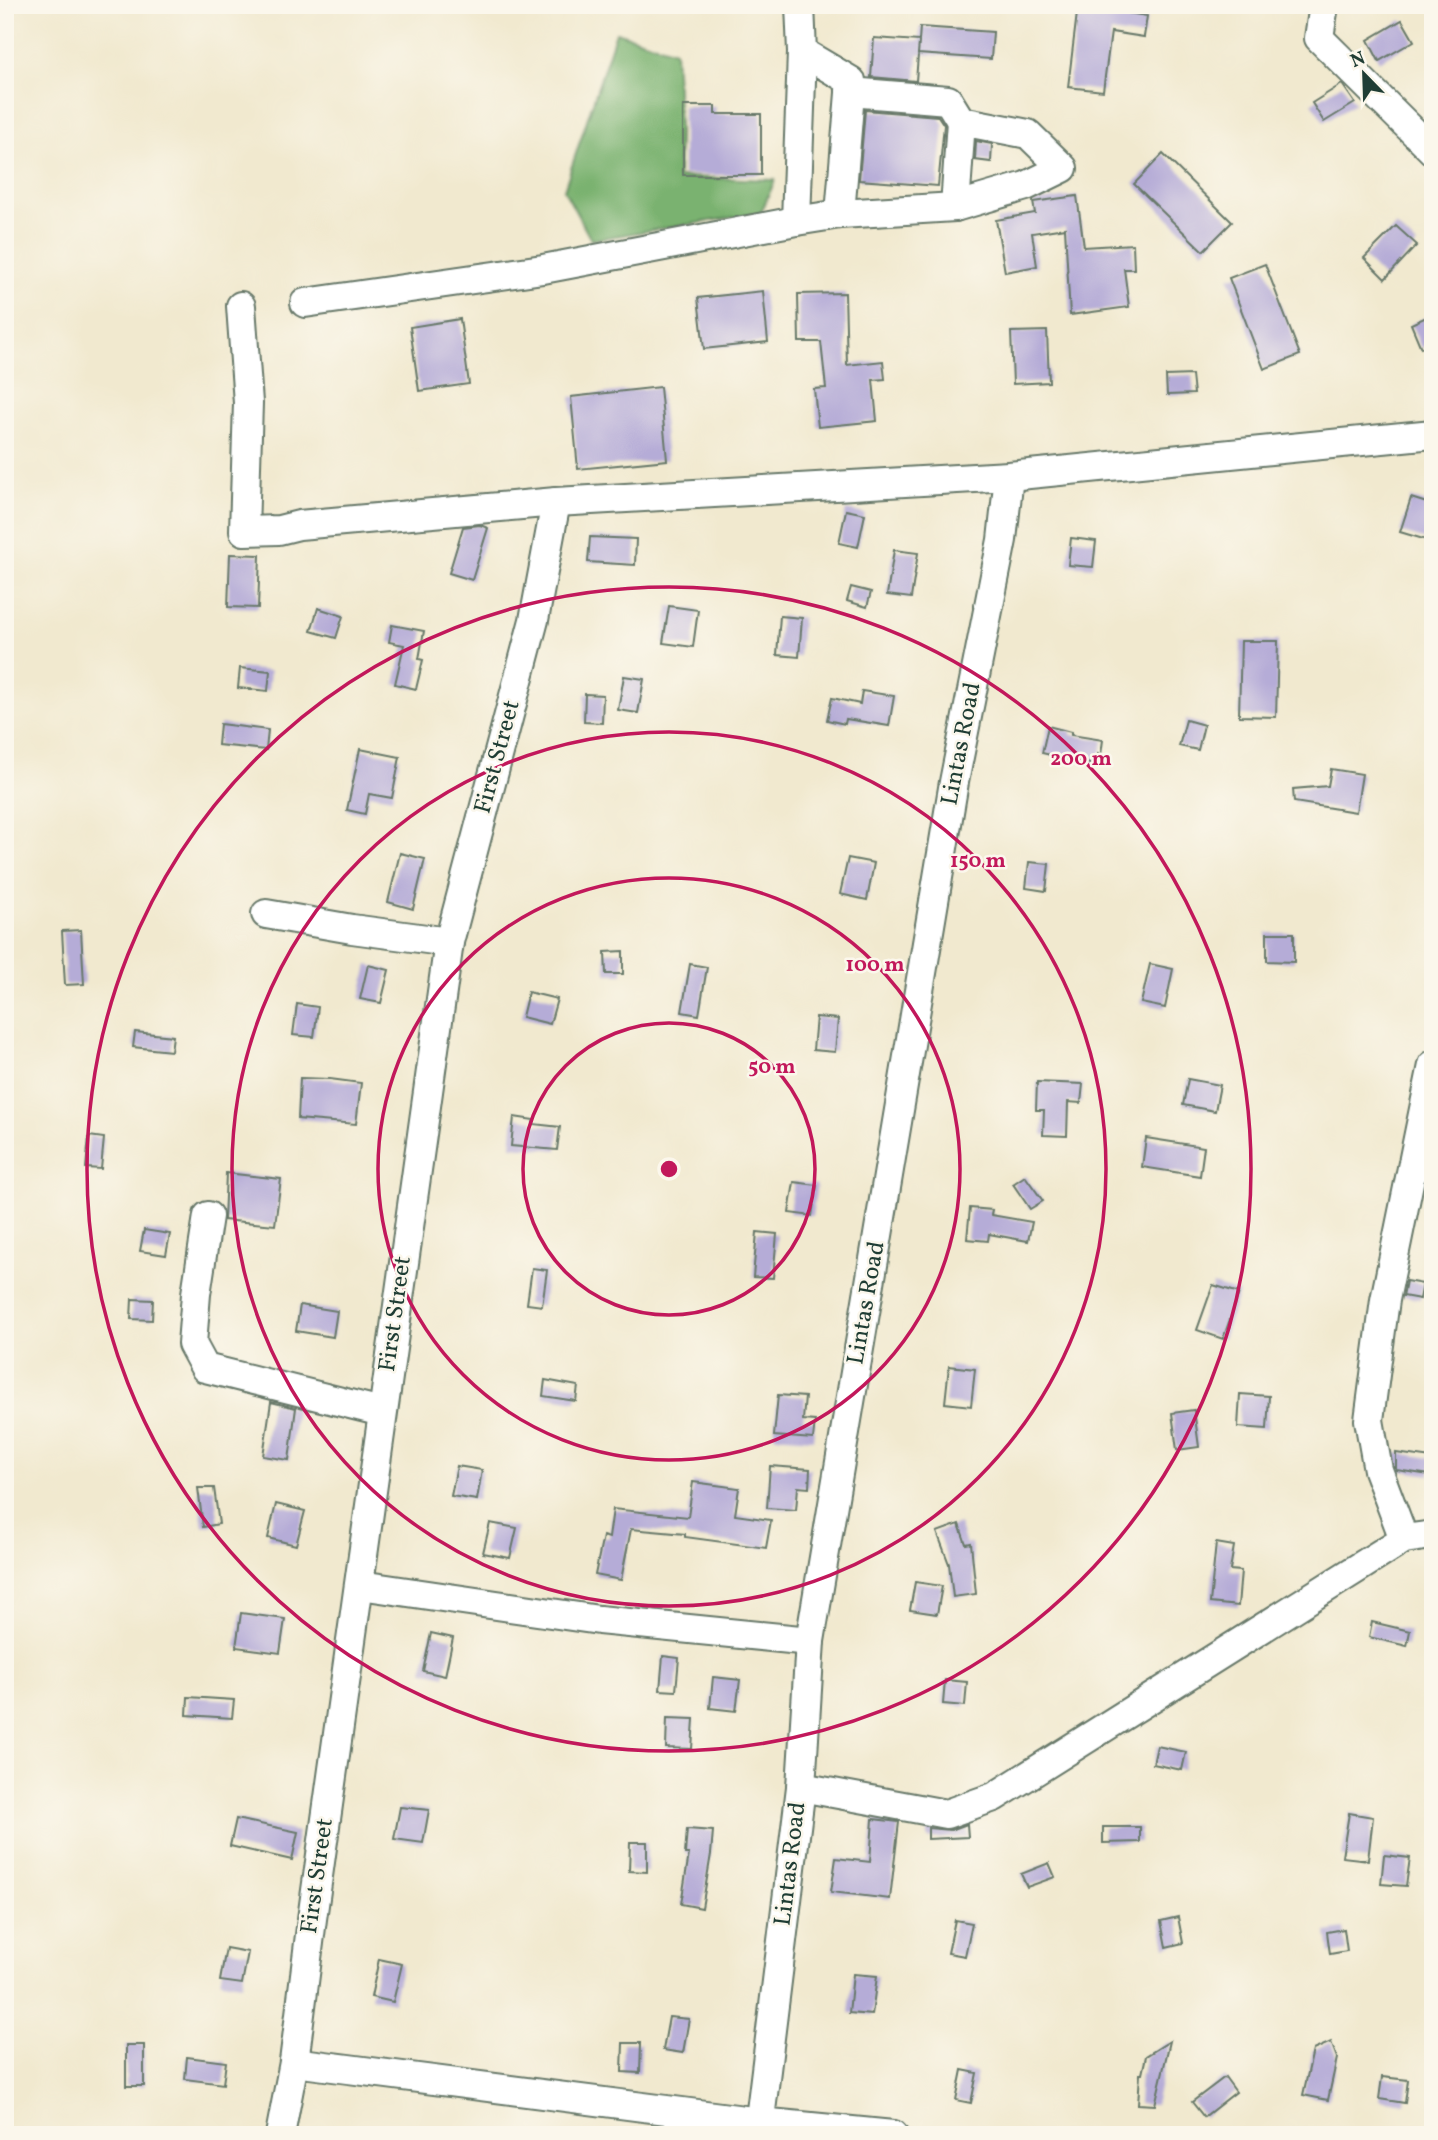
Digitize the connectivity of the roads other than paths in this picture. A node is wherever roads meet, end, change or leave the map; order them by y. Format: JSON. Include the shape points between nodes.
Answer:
{"nodes":[{"id":1,"x":800,"y":5,"type":"edge"},
{"id":2,"x":1324,"y":5,"type":"edge"},
{"id":3,"x":802,"y":52,"type":"junction"},
{"id":4,"x":850,"y":92,"type":"junction"},
{"id":5,"x":961,"y":121,"type":"junction"},
{"id":6,"x":1433,"y":151,"type":"edge"},
{"id":7,"x":955,"y":207,"type":"junction"},
{"id":8,"x":841,"y":215,"type":"junction"},
{"id":9,"x":796,"y":221,"type":"junction"},
{"id":10,"x":305,"y":303,"type":"dead end"},
{"id":11,"x":241,"y":306,"type":"dead end"},
{"id":12,"x":1433,"y":434,"type":"edge"},
{"id":13,"x":1009,"y":476,"type":"junction"},
{"id":14,"x":556,"y":502,"type":"junction"},
{"id":15,"x":265,"y":914,"type":"dead end"},
{"id":16,"x":449,"y":942,"type":"junction"},
{"id":17,"x":1433,"y":1065,"type":"edge"},
{"id":18,"x":208,"y":1216,"type":"dead end"},
{"id":19,"x":382,"y":1412,"type":"junction"},
{"id":20,"x":1433,"y":1535,"type":"edge"},
{"id":21,"x":1404,"y":1539,"type":"junction"},
{"id":22,"x":360,"y":1585,"type":"junction"},
{"id":23,"x":810,"y":1641,"type":"junction"},
{"id":24,"x":801,"y":1787,"type":"junction"},
{"id":25,"x":294,"y":2062,"type":"junction"},
{"id":26,"x":759,"y":2128,"type":"edge"},
{"id":27,"x":280,"y":2135,"type":"edge"},
{"id":28,"x":893,"y":2135,"type":"edge"}],
"edges":[{"from":1,"to":3,"type":"street"},
{"from":2,"to":6,"type":"street","via":[[1320,38]]},
{"from":3,"to":4,"type":"street","via":[[851,81]]},
{"from":3,"to":9,"type":"street"},
{"from":4,"to":5,"type":"street","via":[[948,100]]},
{"from":4,"to":8,"type":"street"},
{"from":5,"to":7,"type":"street"},
{"from":5,"to":7,"type":"street","via":[[1028,134],[1063,168],[1026,186]]},
{"from":7,"to":8,"type":"street"},
{"from":8,"to":9,"type":"street"},
{"from":9,"to":10,"type":"street","via":[[543,270]]},
{"from":11,"to":14,"type":"street","via":[[248,403],[244,531]]},
{"from":12,"to":13,"type":"street"},
{"from":13,"to":14,"type":"street"},
{"from":13,"to":23,"type":"street","name":"Lintas Road","via":[[1002,540],[954,782]]},
{"from":14,"to":16,"type":"street","name":"First Street","via":[[534,620]]},
{"from":15,"to":16,"type":"street"},
{"from":16,"to":19,"type":"street","name":"First Street"},
{"from":17,"to":21,"type":"street","via":[[1385,1300],[1369,1420],[1378,1470]]},
{"from":18,"to":19,"type":"street","via":[[192,1344],[205,1368]]},
{"from":19,"to":22,"type":"street","name":"First Street"},
{"from":20,"to":21,"type":"street"},
{"from":21,"to":24,"type":"street","via":[[994,1797],[946,1814]]},
{"from":22,"to":23,"type":"street","via":[[599,1620]]},
{"from":22,"to":25,"type":"street","name":"First Street"},
{"from":23,"to":24,"type":"street","name":"Lintas Road"},
{"from":24,"to":26,"type":"street","name":"Lintas Road"},
{"from":25,"to":26,"type":"street"},
{"from":25,"to":27,"type":"street","name":"First Street"},
{"from":26,"to":28,"type":"street"}]}
